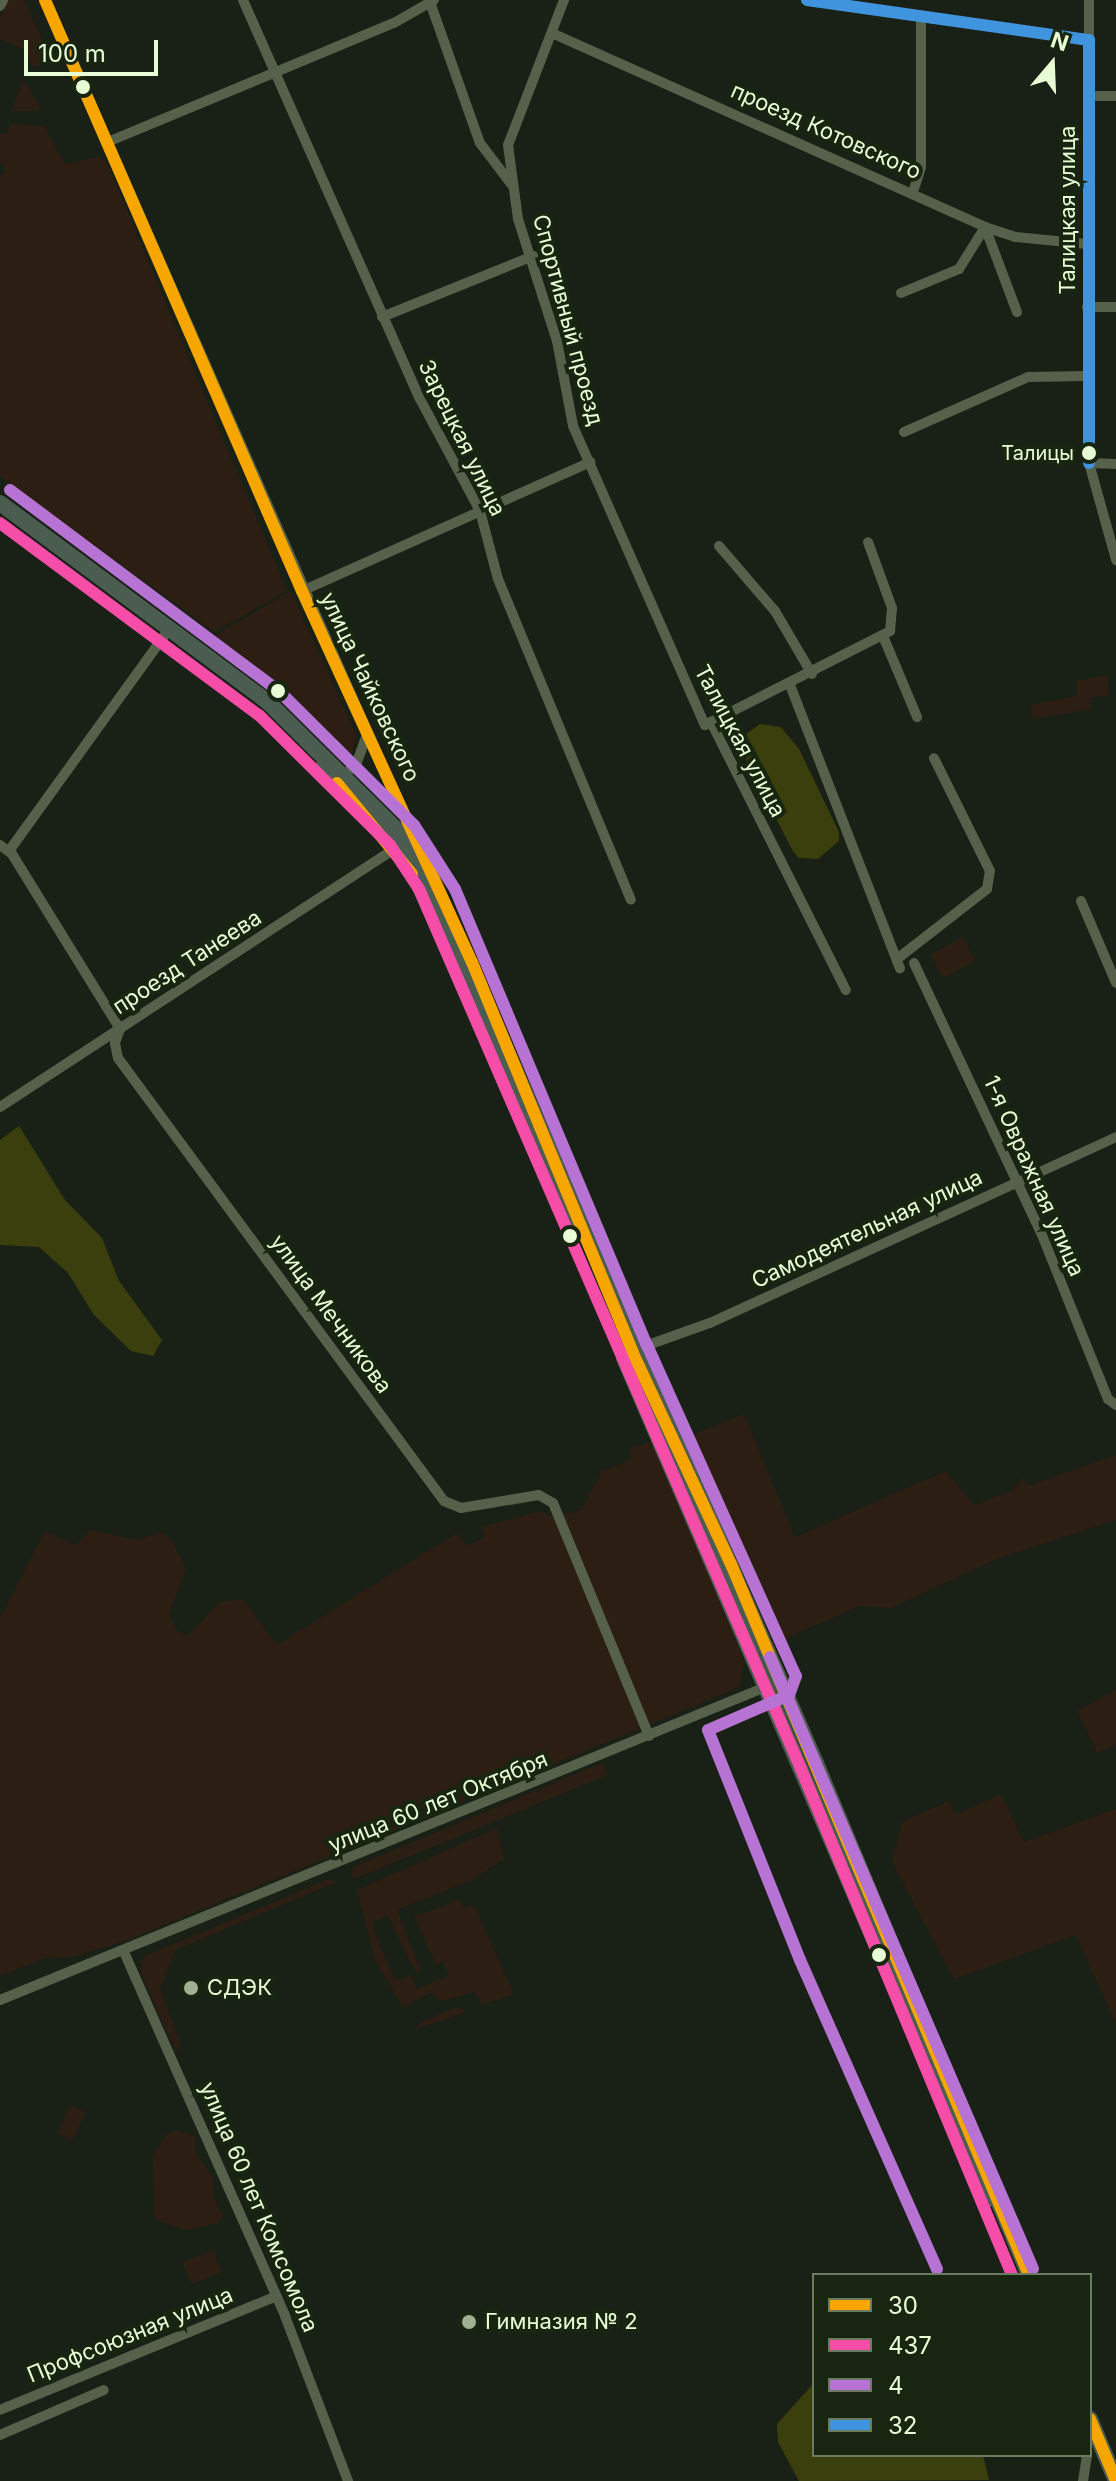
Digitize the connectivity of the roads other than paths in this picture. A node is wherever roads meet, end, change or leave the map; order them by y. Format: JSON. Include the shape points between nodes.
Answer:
{"nodes":[{"id":1,"x":3,"y":0,"type":"edge"},
{"id":2,"x":45,"y":0,"type":"edge"},
{"id":3,"x":243,"y":0,"type":"edge"},
{"id":4,"x":564,"y":0,"type":"edge"},
{"id":5,"x":807,"y":0,"type":"edge"},
{"id":6,"x":1089,"y":0,"type":"edge"},
{"id":7,"x":433,"y":3,"type":"edge"},
{"id":8,"x":0,"y":6,"type":"edge"},
{"id":9,"x":921,"y":17,"type":"junction"},
{"id":10,"x":554,"y":34,"type":"junction"},
{"id":11,"x":1089,"y":40,"type":"junction"},
{"id":12,"x":276,"y":71,"type":"junction"},
{"id":13,"x":1088,"y":96,"type":"junction"},
{"id":14,"x":1116,"y":96,"type":"edge"},
{"id":15,"x":110,"y":141,"type":"junction"},
{"id":16,"x":513,"y":186,"type":"junction"},
{"id":17,"x":913,"y":192,"type":"junction"},
{"id":18,"x":985,"y":227,"type":"junction"},
{"id":19,"x":1087,"y":244,"type":"junction"},
{"id":20,"x":533,"y":256,"type":"junction"},
{"id":21,"x":901,"y":293,"type":"dead end"},
{"id":22,"x":1087,"y":307,"type":"junction"},
{"id":23,"x":1116,"y":307,"type":"edge"},
{"id":24,"x":1017,"y":312,"type":"dead end"},
{"id":25,"x":382,"y":317,"type":"junction"},
{"id":26,"x":1086,"y":376,"type":"junction"},
{"id":27,"x":904,"y":432,"type":"dead end"},
{"id":28,"x":590,"y":462,"type":"junction"},
{"id":29,"x":1089,"y":463,"type":"junction"},
{"id":30,"x":1116,"y":464,"type":"edge"},
{"id":31,"x":0,"y":503,"type":"edge"},
{"id":32,"x":480,"y":511,"type":"junction"},
{"id":33,"x":0,"y":516,"type":"edge"},
{"id":34,"x":868,"y":542,"type":"dead end"},
{"id":35,"x":719,"y":546,"type":"dead end"},
{"id":36,"x":1116,"y":560,"type":"edge"},
{"id":37,"x":302,"y":591,"type":"junction"},
{"id":38,"x":165,"y":635,"type":"junction"},
{"id":39,"x":883,"y":636,"type":"junction"},
{"id":40,"x":812,"y":674,"type":"junction"},
{"id":41,"x":790,"y":685,"type":"junction"},
{"id":42,"x":917,"y":717,"type":"dead end"},
{"id":43,"x":711,"y":722,"type":"junction"},
{"id":44,"x":367,"y":735,"type":"junction"},
{"id":45,"x":934,"y":758,"type":"dead end"},
{"id":46,"x":341,"y":779,"type":"junction"},
{"id":47,"x":401,"y":845,"type":"junction"},
{"id":48,"x":4,"y":848,"type":"edge"},
{"id":49,"x":433,"y":881,"type":"junction"},
{"id":50,"x":631,"y":900,"type":"dead end"},
{"id":51,"x":1081,"y":901,"type":"dead end"},
{"id":52,"x":914,"y":963,"type":"dead end"},
{"id":53,"x":1116,"y":983,"type":"edge"},
{"id":54,"x":846,"y":990,"type":"dead end"},
{"id":55,"x":120,"y":1029,"type":"junction"},
{"id":56,"x":0,"y":1107,"type":"edge"},
{"id":57,"x":1116,"y":1137,"type":"edge"},
{"id":58,"x":1017,"y":1181,"type":"junction"},
{"id":59,"x":632,"y":1351,"type":"junction"},
{"id":60,"x":1116,"y":1405,"type":"edge"},
{"id":61,"x":773,"y":1684,"type":"junction"},
{"id":62,"x":649,"y":1736,"type":"junction"},
{"id":63,"x":124,"y":1952,"type":"junction"},
{"id":64,"x":0,"y":2000,"type":"edge"},
{"id":65,"x":1017,"y":2273,"type":"edge"},
{"id":66,"x":1028,"y":2273,"type":"edge"},
{"id":67,"x":276,"y":2296,"type":"junction"},
{"id":68,"x":104,"y":2390,"type":"dead end"},
{"id":69,"x":0,"y":2410,"type":"edge"},
{"id":70,"x":1092,"y":2424,"type":"edge"},
{"id":71,"x":0,"y":2435,"type":"edge"},
{"id":72,"x":1092,"y":2452,"type":"edge"},
{"id":73,"x":1087,"y":2457,"type":"edge"},
{"id":74,"x":348,"y":2481,"type":"edge"},
{"id":75,"x":1083,"y":2481,"type":"edge"},
{"id":76,"x":1104,"y":2481,"type":"edge"},
{"id":77,"x":1116,"y":2481,"type":"edge"}],
"edges":[{"from":1,"to":8,"type":"street"},
{"from":2,"to":15,"type":"street","name":"улица Чайковского"},
{"from":3,"to":12,"type":"street","name":"Зарецкая улица"},
{"from":4,"to":10,"type":"street"},
{"from":5,"to":9,"type":"street"},
{"from":6,"to":11,"type":"street","name":"Талицкая улица"},
{"from":7,"to":12,"type":"street"},
{"from":7,"to":16,"type":"street","via":[[480,143]]},
{"from":9,"to":11,"type":"street"},
{"from":9,"to":17,"type":"street","via":[[921,167]]},
{"from":10,"to":16,"type":"street","via":[[508,145]]},
{"from":10,"to":17,"type":"street","name":"проезд Котовского"},
{"from":11,"to":13,"type":"street","name":"Талицкая улица"},
{"from":12,"to":15,"type":"street"},
{"from":12,"to":25,"type":"street","name":"Зарецкая улица"},
{"from":13,"to":14,"type":"street"},
{"from":13,"to":19,"type":"street","name":"Талицкая улица"},
{"from":15,"to":37,"type":"street","name":"улица Чайковского"},
{"from":16,"to":20,"type":"street","name":"Спортивный проезд"},
{"from":17,"to":18,"type":"street","name":"проезд Котовского"},
{"from":18,"to":19,"type":"street","name":"проезд Котовского","via":[[1015,237]]},
{"from":18,"to":21,"type":"street","via":[[959,269]]},
{"from":18,"to":24,"type":"street"},
{"from":19,"to":22,"type":"street","name":"Талицкая улица"},
{"from":20,"to":25,"type":"street"},
{"from":20,"to":28,"type":"street","name":"Спортивный проезд","via":[[573,426]]},
{"from":22,"to":23,"type":"street"},
{"from":22,"to":26,"type":"street","name":"Талицкая улица"},
{"from":25,"to":32,"type":"street","name":"Зарецкая улица"},
{"from":26,"to":27,"type":"street","via":[[1028,377]]},
{"from":26,"to":29,"type":"street","name":"Талицкая улица"},
{"from":28,"to":32,"type":"street"},
{"from":28,"to":43,"type":"street","name":"Талицкая улица","via":[[705,725]]},
{"from":29,"to":30,"type":"street"},
{"from":29,"to":36,"type":"street","name":"Талицкая улица"},
{"from":31,"to":46,"type":"highway","via":[[228,670]]},
{"from":32,"to":37,"type":"street"},
{"from":32,"to":50,"type":"street","name":"Зарецкая улица","via":[[498,579]]},
{"from":33,"to":38,"type":"highway"},
{"from":34,"to":39,"type":"street","via":[[894,617]]},
{"from":35,"to":40,"type":"street","via":[[775,611]]},
{"from":37,"to":44,"type":"street","name":"улица Чайковского"},
{"from":38,"to":46,"type":"highway"},
{"from":38,"to":48,"type":"street"},
{"from":39,"to":40,"type":"street"},
{"from":39,"to":42,"type":"street"},
{"from":40,"to":41,"type":"street"},
{"from":41,"to":43,"type":"street"},
{"from":41,"to":45,"type":"street","via":[[899,964],[987,889],[990,871]]},
{"from":43,"to":54,"type":"street","name":"Талицкая улица"},
{"from":44,"to":46,"type":"street","via":[[357,762]]},
{"from":44,"to":49,"type":"street","name":"улица Чайковского"},
{"from":46,"to":47,"type":"highway"},
{"from":47,"to":49,"type":"highway"},
{"from":47,"to":55,"type":"street","name":"проезд Танеева"},
{"from":47,"to":61,"type":"highway","name":"улица Чайковского"},
{"from":48,"to":55,"type":"street","name":"улица Мечникова"},
{"from":49,"to":59,"type":"highway","name":"улица Чайковского","via":[[491,1006]]},
{"from":51,"to":53,"type":"street"},
{"from":52,"to":58,"type":"street","name":"1-я Овражная улица"},
{"from":55,"to":56,"type":"street","name":"проезд Танеева"},
{"from":55,"to":62,"type":"street","name":"улица Мечникова","via":[[118,1058],[444,1501],[461,1508],[539,1495],[553,1503]]},
{"from":57,"to":58,"type":"street","name":"Самодеятельная улица"},
{"from":58,"to":59,"type":"street","name":"Самодеятельная улица","via":[[710,1323]]},
{"from":58,"to":60,"type":"street","name":"1-я Овражная улица","via":[[1108,1399]]},
{"from":59,"to":61,"type":"highway","name":"улица Чайковского"},
{"from":61,"to":62,"type":"street","name":"улица 60 лет Октября"},
{"from":61,"to":65,"type":"highway","name":"улица Чайковского"},
{"from":61,"to":66,"type":"highway","name":"улица Чайковского"},
{"from":62,"to":63,"type":"street","name":"улица 60 лет Октября"},
{"from":63,"to":64,"type":"street","name":"улица 60 лет Октября"},
{"from":63,"to":67,"type":"street","name":"улица 60 лет Комсомола"},
{"from":67,"to":69,"type":"street","name":"Профсоюзная улица"},
{"from":67,"to":74,"type":"street","name":"улица 60 лет Комсомола"},
{"from":68,"to":71,"type":"street"},
{"from":70,"to":77,"type":"highway"},
{"from":72,"to":76,"type":"highway"},
{"from":73,"to":75,"type":"street"}]}
